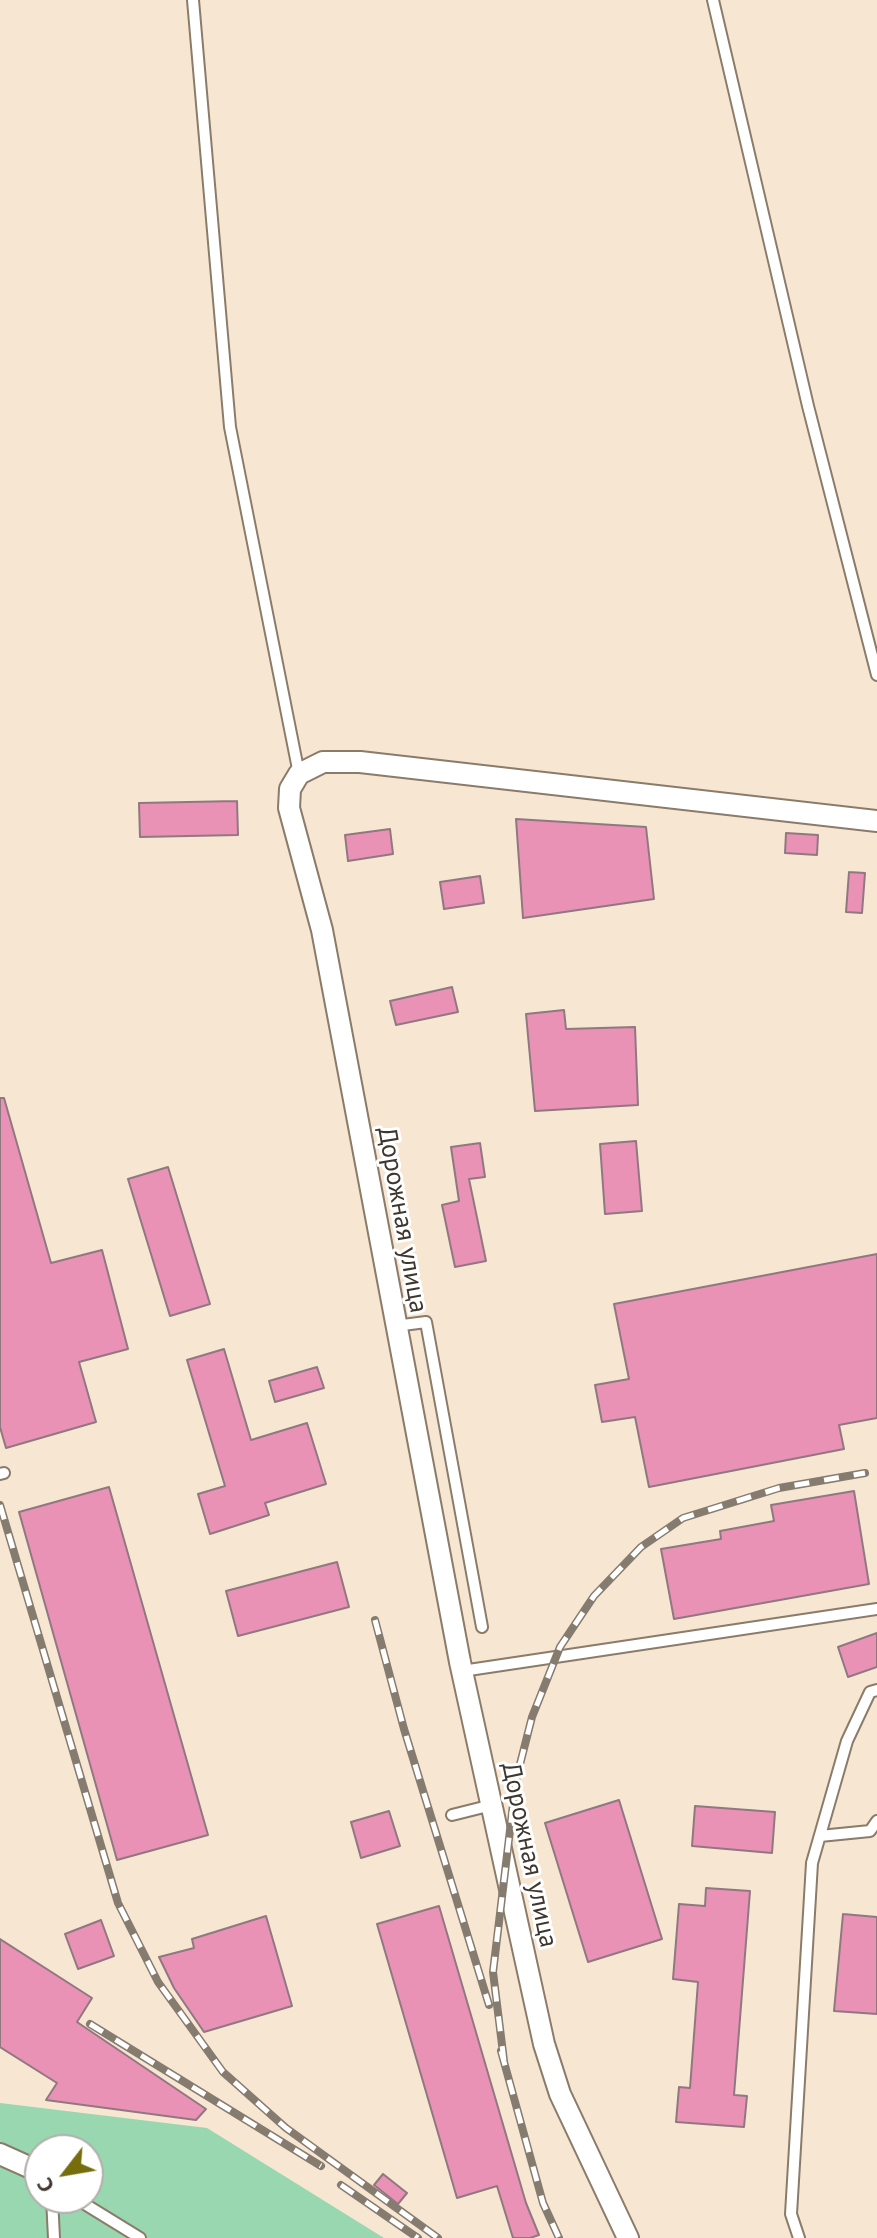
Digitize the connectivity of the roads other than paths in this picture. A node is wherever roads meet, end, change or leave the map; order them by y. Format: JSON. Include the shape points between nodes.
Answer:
{"nodes":[{"id":1,"x":193,"y":0,"type":"edge"},
{"id":2,"x":713,"y":0,"type":"edge"},
{"id":3,"x":877,"y":675,"type":"edge"},
{"id":4,"x":299,"y":774,"type":"junction"},
{"id":5,"x":877,"y":821,"type":"edge"},
{"id":6,"x":395,"y":1326,"type":"junction"},
{"id":7,"x":877,"y":1609,"type":"edge"},
{"id":8,"x":482,"y":1627,"type":"dead end"},
{"id":9,"x":462,"y":1671,"type":"junction"},
{"id":10,"x":877,"y":1690,"type":"edge"},
{"id":11,"x":492,"y":1805,"type":"junction"},
{"id":12,"x":452,"y":1815,"type":"dead end"},
{"id":13,"x":877,"y":1821,"type":"edge"},
{"id":14,"x":820,"y":1836,"type":"junction"},
{"id":15,"x":0,"y":2154,"type":"edge"},
{"id":16,"x":24,"y":2165,"type":"edge"},
{"id":17,"x":53,"y":2214,"type":"edge"},
{"id":18,"x":101,"y":2214,"type":"edge"},
{"id":19,"x":54,"y":2238,"type":"edge"},
{"id":20,"x":140,"y":2238,"type":"edge"},
{"id":21,"x":628,"y":2238,"type":"edge"},
{"id":22,"x":799,"y":2238,"type":"edge"}],
"edges":[{"from":1,"to":4,"type":"lane","via":[[230,427]]},
{"from":2,"to":3,"type":"lane"},
{"from":4,"to":5,"type":"street","via":[[323,762],[426,767]]},
{"from":4,"to":6,"type":"street","name":"Дорожная улица","via":[[290,789],[289,808],[322,930]]},
{"from":6,"to":8,"type":"lane","via":[[426,1322]]},
{"from":6,"to":9,"type":"street","name":"Дорожная улица"},
{"from":7,"to":9,"type":"lane"},
{"from":9,"to":11,"type":"street","name":"Дорожная улица"},
{"from":10,"to":14,"type":"lane","via":[[870,1692],[847,1741]]},
{"from":11,"to":12,"type":"lane"},
{"from":11,"to":21,"type":"street","name":"Дорожная улица","via":[[544,2044],[560,2094]]},
{"from":13,"to":14,"type":"lane","via":[[870,1831]]},
{"from":14,"to":22,"type":"lane","via":[[812,1863],[791,2214]]},
{"from":15,"to":16,"type":"street"},
{"from":17,"to":19,"type":"lane"},
{"from":18,"to":20,"type":"lane"}]}
